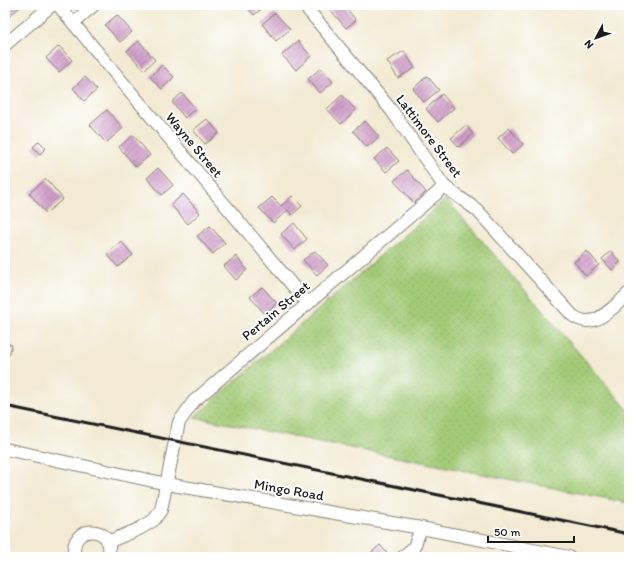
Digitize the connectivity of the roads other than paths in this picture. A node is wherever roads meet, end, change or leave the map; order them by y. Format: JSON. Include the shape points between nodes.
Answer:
{"nodes":[{"id":1,"x":52,"y":5,"type":"edge"},
{"id":2,"x":58,"y":5,"type":"edge"},
{"id":3,"x":94,"y":5,"type":"edge"},
{"id":4,"x":304,"y":5,"type":"edge"},
{"id":5,"x":73,"y":23,"type":"junction"},
{"id":6,"x":5,"y":45,"type":"edge"},
{"id":7,"x":444,"y":186,"type":"junction"},
{"id":8,"x":629,"y":293,"type":"edge"},
{"id":9,"x":308,"y":304,"type":"junction"},
{"id":10,"x":5,"y":449,"type":"edge"},
{"id":11,"x":167,"y":484,"type":"junction"},
{"id":12,"x":421,"y":528,"type":"junction"},
{"id":13,"x":108,"y":542,"type":"junction"},
{"id":14,"x":75,"y":557,"type":"edge"},
{"id":15,"x":108,"y":557,"type":"edge"},
{"id":16,"x":404,"y":557,"type":"edge"},
{"id":17,"x":569,"y":557,"type":"edge"}],
"edges":[{"from":1,"to":6,"type":"street"},
{"from":2,"to":5,"type":"street","name":"Wayne Street"},
{"from":3,"to":5,"type":"street"},
{"from":4,"to":7,"type":"street","name":"Lattimore Street","via":[[392,111]]},
{"from":5,"to":9,"type":"street","name":"Wayne Street"},
{"from":7,"to":8,"type":"street","name":"Lattimore Street","via":[[477,210],[572,316],[591,321],[604,315]]},
{"from":7,"to":9,"type":"street","name":"Pertain Street"},
{"from":9,"to":11,"type":"street","name":"Pertain Street","via":[[194,401],[179,422]]},
{"from":10,"to":11,"type":"street","name":"Mingo Road"},
{"from":11,"to":12,"type":"street","name":"Mingo Road"},
{"from":11,"to":13,"type":"street","name":"Pertain Street","via":[[161,510],[154,520]]},
{"from":12,"to":16,"type":"street","via":[[414,547]]},
{"from":12,"to":17,"type":"street","name":"Mingo Road"},
{"from":13,"to":14,"type":"street","via":[[98,532],[84,533],[74,543]]},
{"from":13,"to":15,"type":"street"}]}
